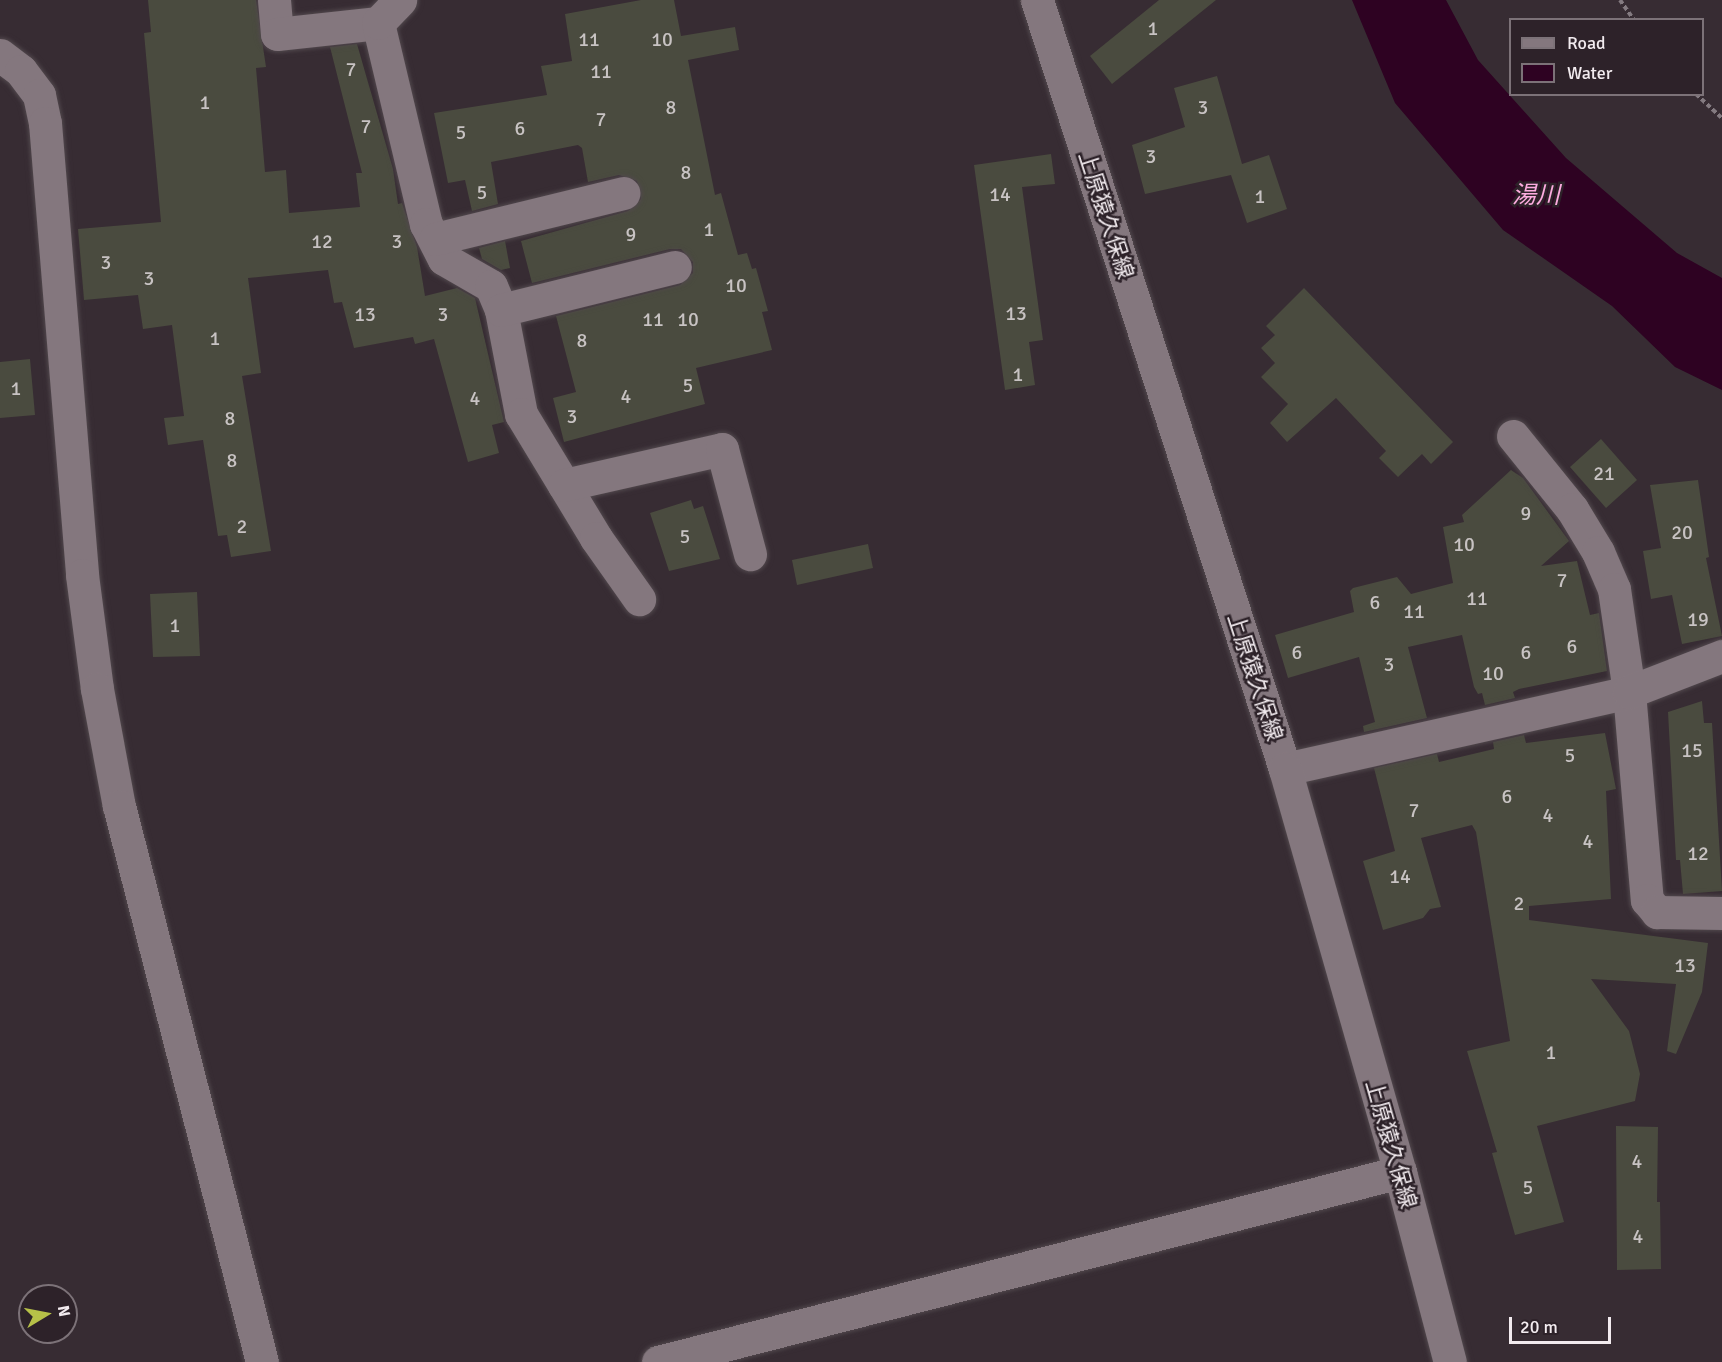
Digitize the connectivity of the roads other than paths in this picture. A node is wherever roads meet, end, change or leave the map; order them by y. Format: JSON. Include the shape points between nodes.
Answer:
{"nodes":[{"id":1,"x":274,"y":0,"type":"edge"},
{"id":2,"x":1037,"y":0,"type":"edge"},
{"id":3,"x":389,"y":12,"type":"edge"},
{"id":4,"x":0,"y":55,"type":"edge"},
{"id":5,"x":623,"y":193,"type":"dead end"},
{"id":6,"x":435,"y":239,"type":"junction"},
{"id":7,"x":675,"y":267,"type":"dead end"},
{"id":8,"x":501,"y":310,"type":"junction"},
{"id":9,"x":1513,"y":436,"type":"dead end"},
{"id":10,"x":564,"y":485,"type":"junction"},
{"id":11,"x":750,"y":554,"type":"dead end"},
{"id":12,"x":639,"y":599,"type":"dead end"},
{"id":13,"x":1722,"y":656,"type":"edge"},
{"id":14,"x":1629,"y":692,"type":"junction"},
{"id":15,"x":1285,"y":769,"type":"junction"},
{"id":16,"x":1722,"y":913,"type":"edge"},
{"id":17,"x":1400,"y":1172,"type":"junction"},
{"id":18,"x":262,"y":1362,"type":"edge"},
{"id":19,"x":658,"y":1362,"type":"edge"},
{"id":20,"x":1450,"y":1362,"type":"edge"}],
"edges":[{"from":1,"to":3,"type":"street","via":[[277,34]]},
{"from":2,"to":15,"type":"street","name":"上原猿久保線"},
{"from":3,"to":6,"type":"street","via":[[426,225]]},
{"from":4,"to":18,"type":"street","via":[[21,71],[39,95],[45,123],[82,575],[118,806]]},
{"from":5,"to":6,"type":"street"},
{"from":6,"to":8,"type":"street","via":[[444,259],[490,286]]},
{"from":7,"to":8,"type":"street"},
{"from":8,"to":10,"type":"street","via":[[521,414]]},
{"from":9,"to":14,"type":"street","via":[[1572,509],[1598,552],[1614,589]]},
{"from":10,"to":11,"type":"street","via":[[722,449]]},
{"from":10,"to":12,"type":"street"},
{"from":13,"to":14,"type":"street"},
{"from":14,"to":15,"type":"street"},
{"from":14,"to":16,"type":"street","via":[[1647,900],[1657,912]]},
{"from":15,"to":17,"type":"street","name":"上原猿久保線"},
{"from":17,"to":19,"type":"street"},
{"from":17,"to":20,"type":"street","name":"上原猿久保線"}]}
